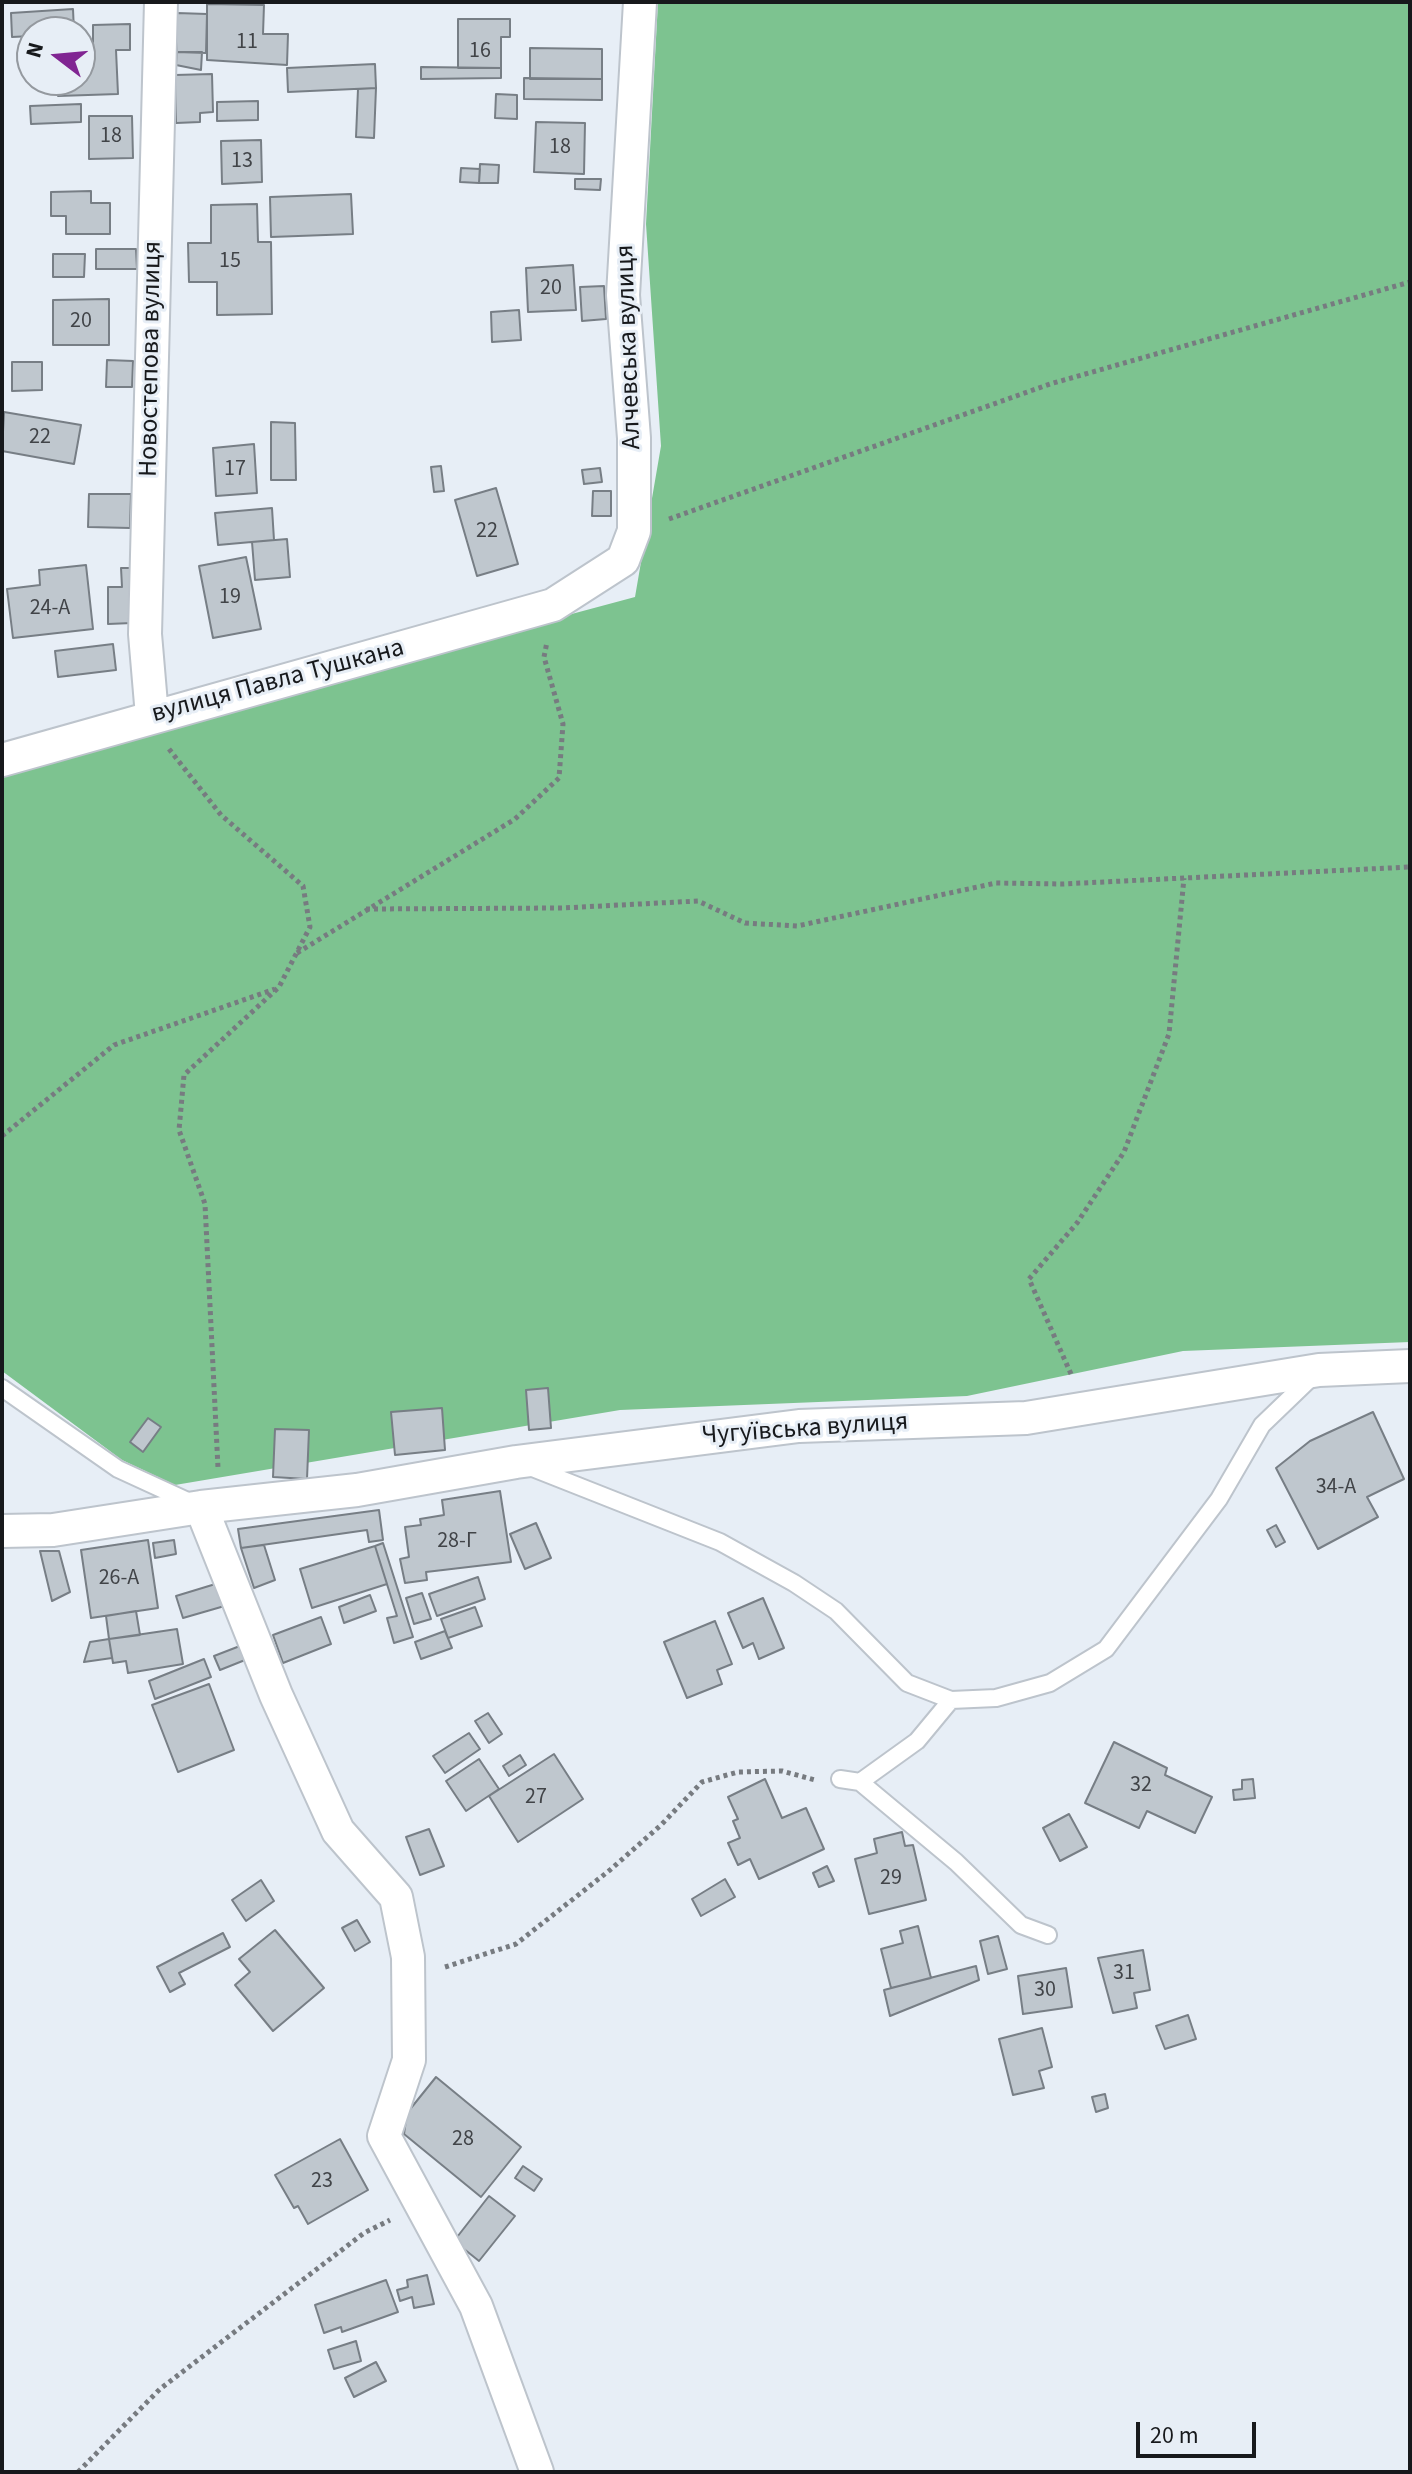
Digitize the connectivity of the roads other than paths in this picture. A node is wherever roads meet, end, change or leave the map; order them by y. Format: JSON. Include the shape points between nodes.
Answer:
{"nodes":[{"id":1,"x":161,"y":2,"type":"edge"},
{"id":2,"x":640,"y":2,"type":"edge"},
{"id":3,"x":553,"y":605,"type":"joint"},
{"id":4,"x":152,"y":716,"type":"junction"},
{"id":5,"x":2,"y":760,"type":"edge"},
{"id":6,"x":1410,"y":1366,"type":"edge"},
{"id":7,"x":1319,"y":1370,"type":"junction"},
{"id":8,"x":2,"y":1388,"type":"edge"},
{"id":9,"x":516,"y":1462,"type":"junction"},
{"id":10,"x":210,"y":1506,"type":"junction"},
{"id":11,"x":2,"y":1531,"type":"edge"},
{"id":12,"x":951,"y":1700,"type":"junction"},
{"id":13,"x":840,"y":1779,"type":"road end"},
{"id":14,"x":860,"y":1782,"type":"junction"},
{"id":15,"x":1048,"y":1935,"type":"dead end"},
{"id":16,"x":537,"y":2472,"type":"edge"}],
"edges":[{"from":1,"to":4,"type":"street","name":"Новостепова вулиця","via":[[145,634]]},
{"from":2,"to":3,"type":"street","name":"Алчевська вулиця","via":[[623,295],[634,438],[634,531],[623,560]]},
{"from":3,"to":4,"type":"street","name":"вулиця Павла Тушкана"},
{"from":4,"to":5,"type":"street","name":"вулиця Павла Тушкана"},
{"from":6,"to":7,"type":"street","name":"Чугуївська вулиця"},
{"from":7,"to":9,"type":"street","name":"Чугуївська вулиця","via":[[1026,1418],[799,1426]]},
{"from":7,"to":12,"type":"lane","via":[[1262,1425],[1219,1499],[1106,1649],[1050,1683],[996,1698]]},
{"from":8,"to":10,"type":"lane","via":[[118,1469]]},
{"from":9,"to":10,"type":"street","name":"Чугуївська вулиця","via":[[357,1490]]},
{"from":9,"to":12,"type":"lane","via":[[720,1542],[836,1611],[907,1683]]},
{"from":10,"to":11,"type":"street","name":"Чугуївська вулиця","via":[[53,1530]]},
{"from":10,"to":16,"type":"street","via":[[276,1695],[338,1831],[396,1897],[408,1966],[409,2060],[384,2136],[476,2306]]},
{"from":12,"to":14,"type":"lane","via":[[917,1741]]},
{"from":13,"to":14,"type":"lane"},
{"from":14,"to":15,"type":"lane","via":[[1021,1925]]}]}
